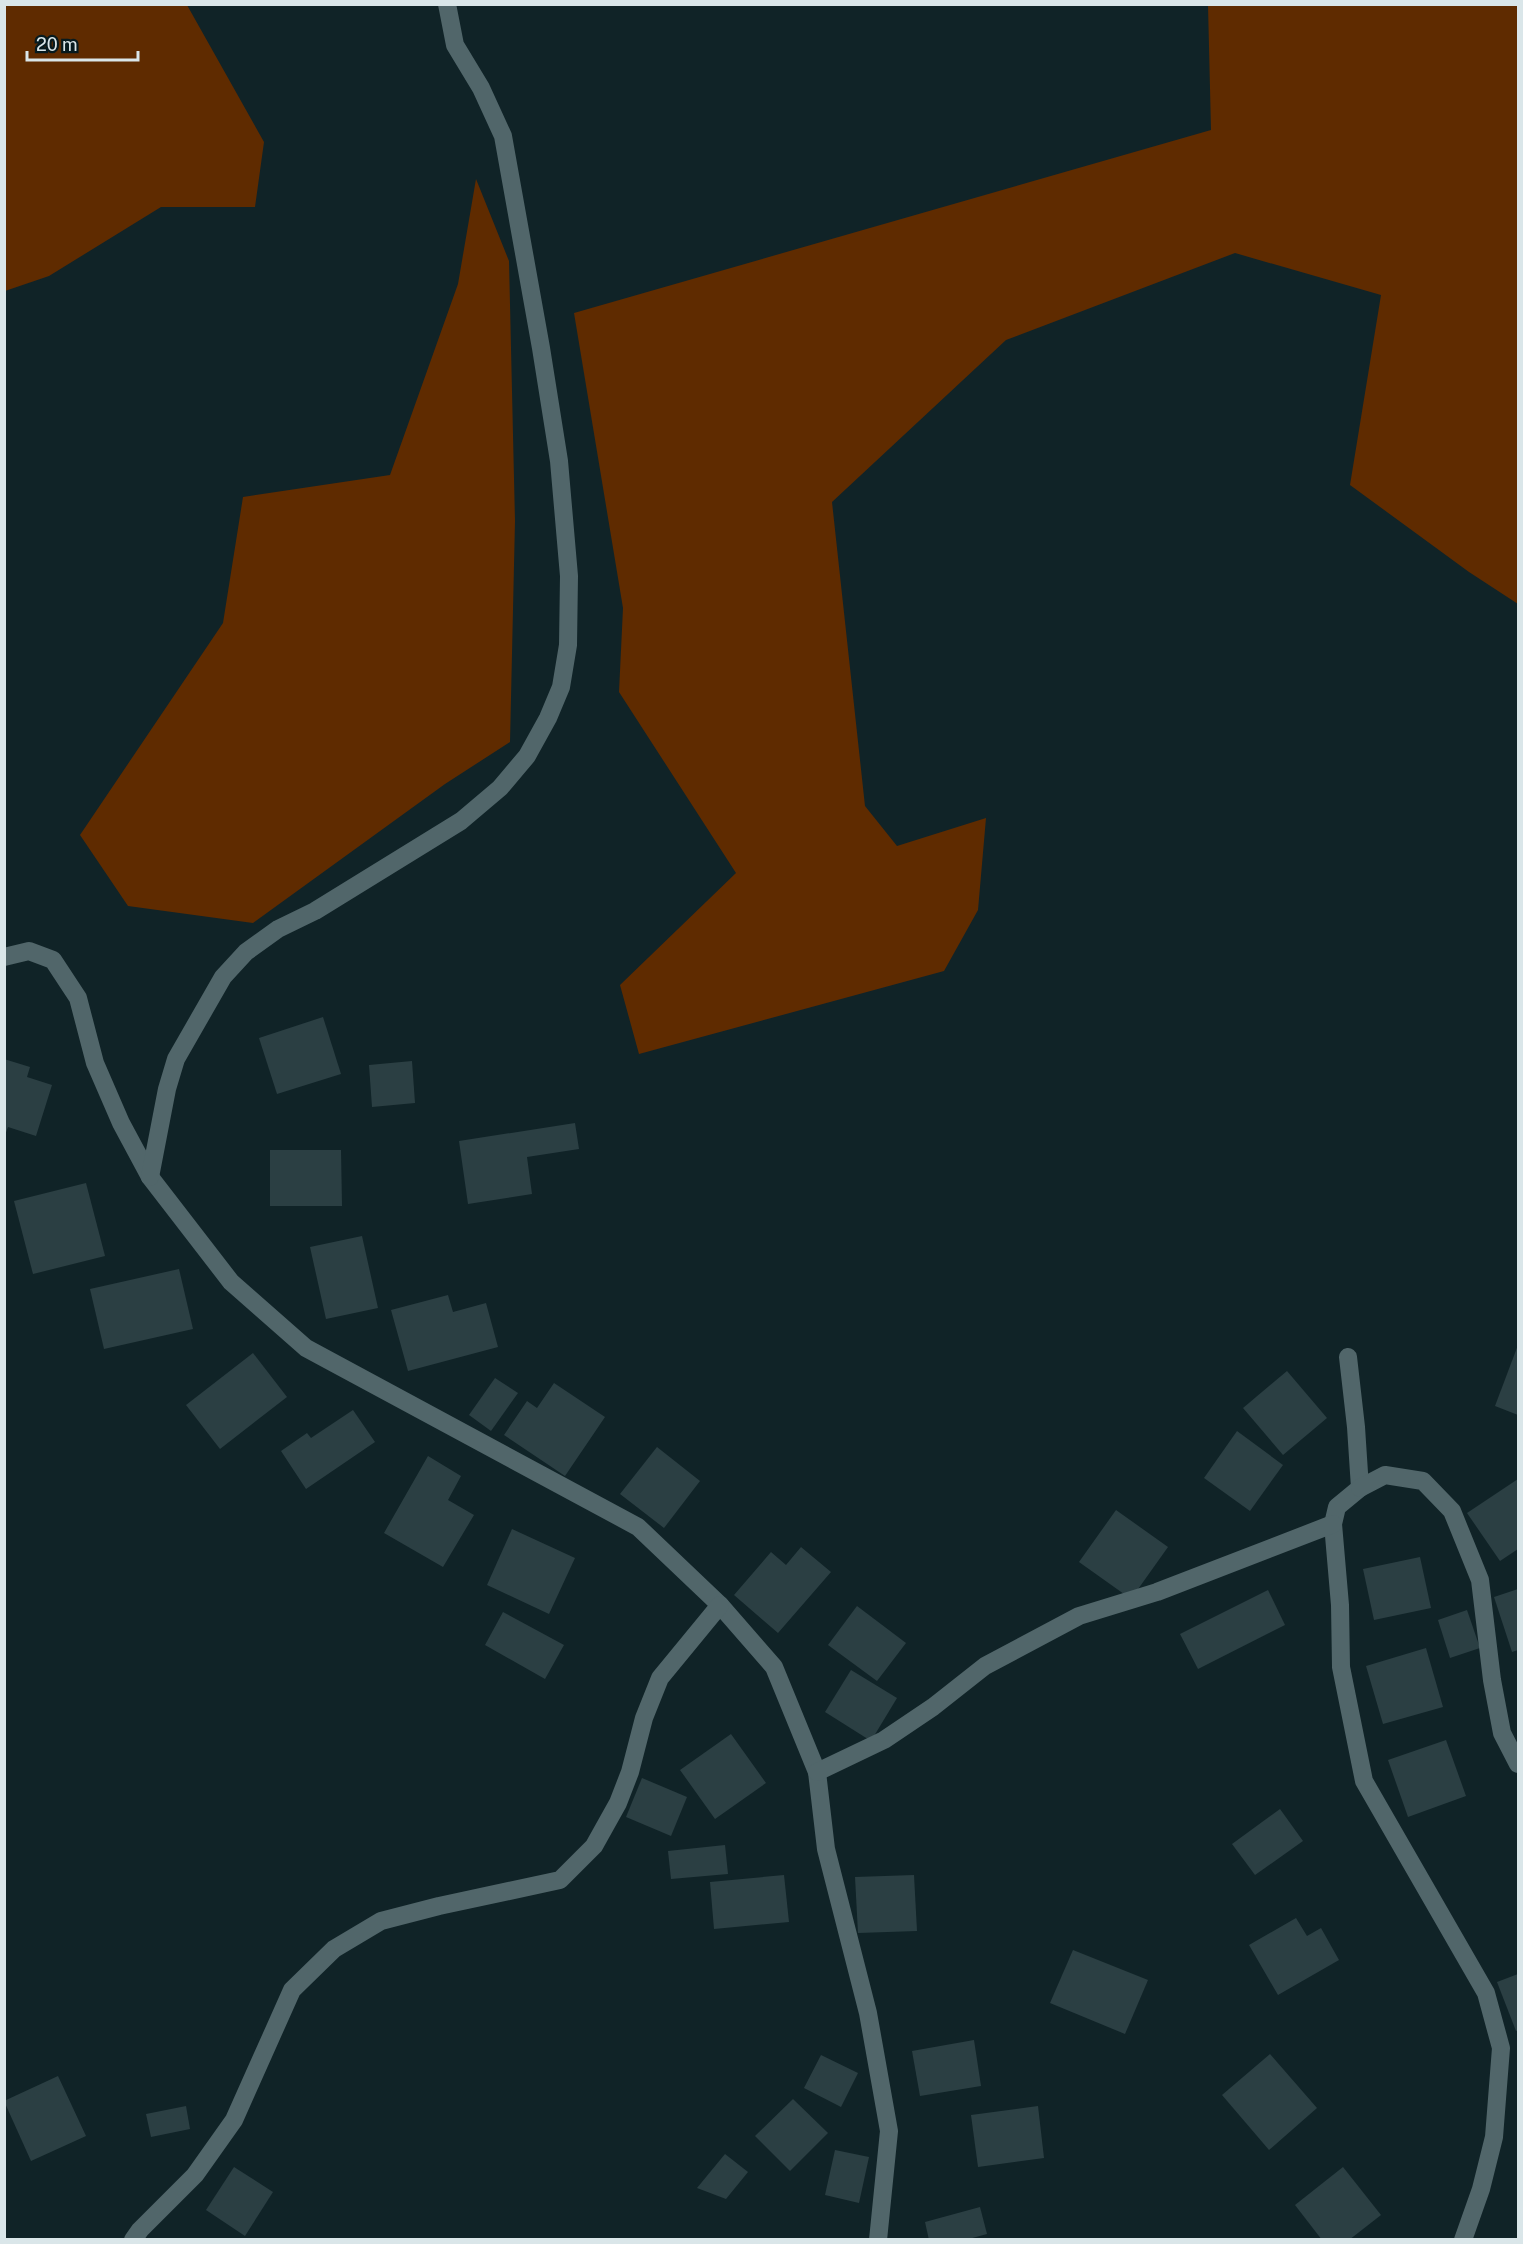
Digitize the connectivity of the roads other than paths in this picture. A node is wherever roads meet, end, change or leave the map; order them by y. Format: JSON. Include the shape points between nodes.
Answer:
{"nodes":[{"id":1,"x":447,"y":4,"type":"edge"},
{"id":2,"x":4,"y":957,"type":"edge"},
{"id":3,"x":150,"y":1177,"type":"junction"},
{"id":4,"x":1348,"y":1358,"type":"dead end"},
{"id":5,"x":1360,"y":1488,"type":"junction"},
{"id":6,"x":1333,"y":1524,"type":"junction"},
{"id":7,"x":720,"y":1605,"type":"junction"},
{"id":8,"x":1518,"y":1764,"type":"edge"},
{"id":9,"x":817,"y":1772,"type":"junction"},
{"id":10,"x":133,"y":2240,"type":"edge"},
{"id":11,"x":878,"y":2240,"type":"edge"},
{"id":12,"x":1463,"y":2240,"type":"edge"}],
"edges":[{"from":1,"to":3,"type":"street","via":[[455,45],[503,136],[541,348],[559,461],[569,576],[568,645],[561,687],[527,756],[500,788],[461,821],[315,911],[278,929],[246,952],[223,977],[176,1059]]},
{"from":2,"to":3,"type":"street","via":[[29,951],[53,960],[78,998],[94,1063]]},
{"from":3,"to":7,"type":"street","via":[[231,1282],[306,1348],[638,1527]]},
{"from":4,"to":5,"type":"street"},
{"from":5,"to":6,"type":"street","via":[[1337,1507]]},
{"from":5,"to":8,"type":"street","via":[[1385,1475],[1423,1481],[1452,1511],[1480,1580],[1502,1732]]},
{"from":6,"to":9,"type":"street","via":[[1157,1592],[1079,1616],[985,1666],[884,1740]]},
{"from":6,"to":12,"type":"street","via":[[1341,1667],[1364,1781],[1486,1993],[1501,2048],[1494,2137]]},
{"from":7,"to":9,"type":"street","via":[[774,1667]]},
{"from":7,"to":10,"type":"street","via":[[660,1678],[644,1718],[630,1773],[594,1846],[560,1880],[381,1921],[334,1949],[292,1990],[234,2120],[195,2175]]},
{"from":9,"to":11,"type":"street","via":[[826,1849],[868,2013],[889,2131]]}]}
